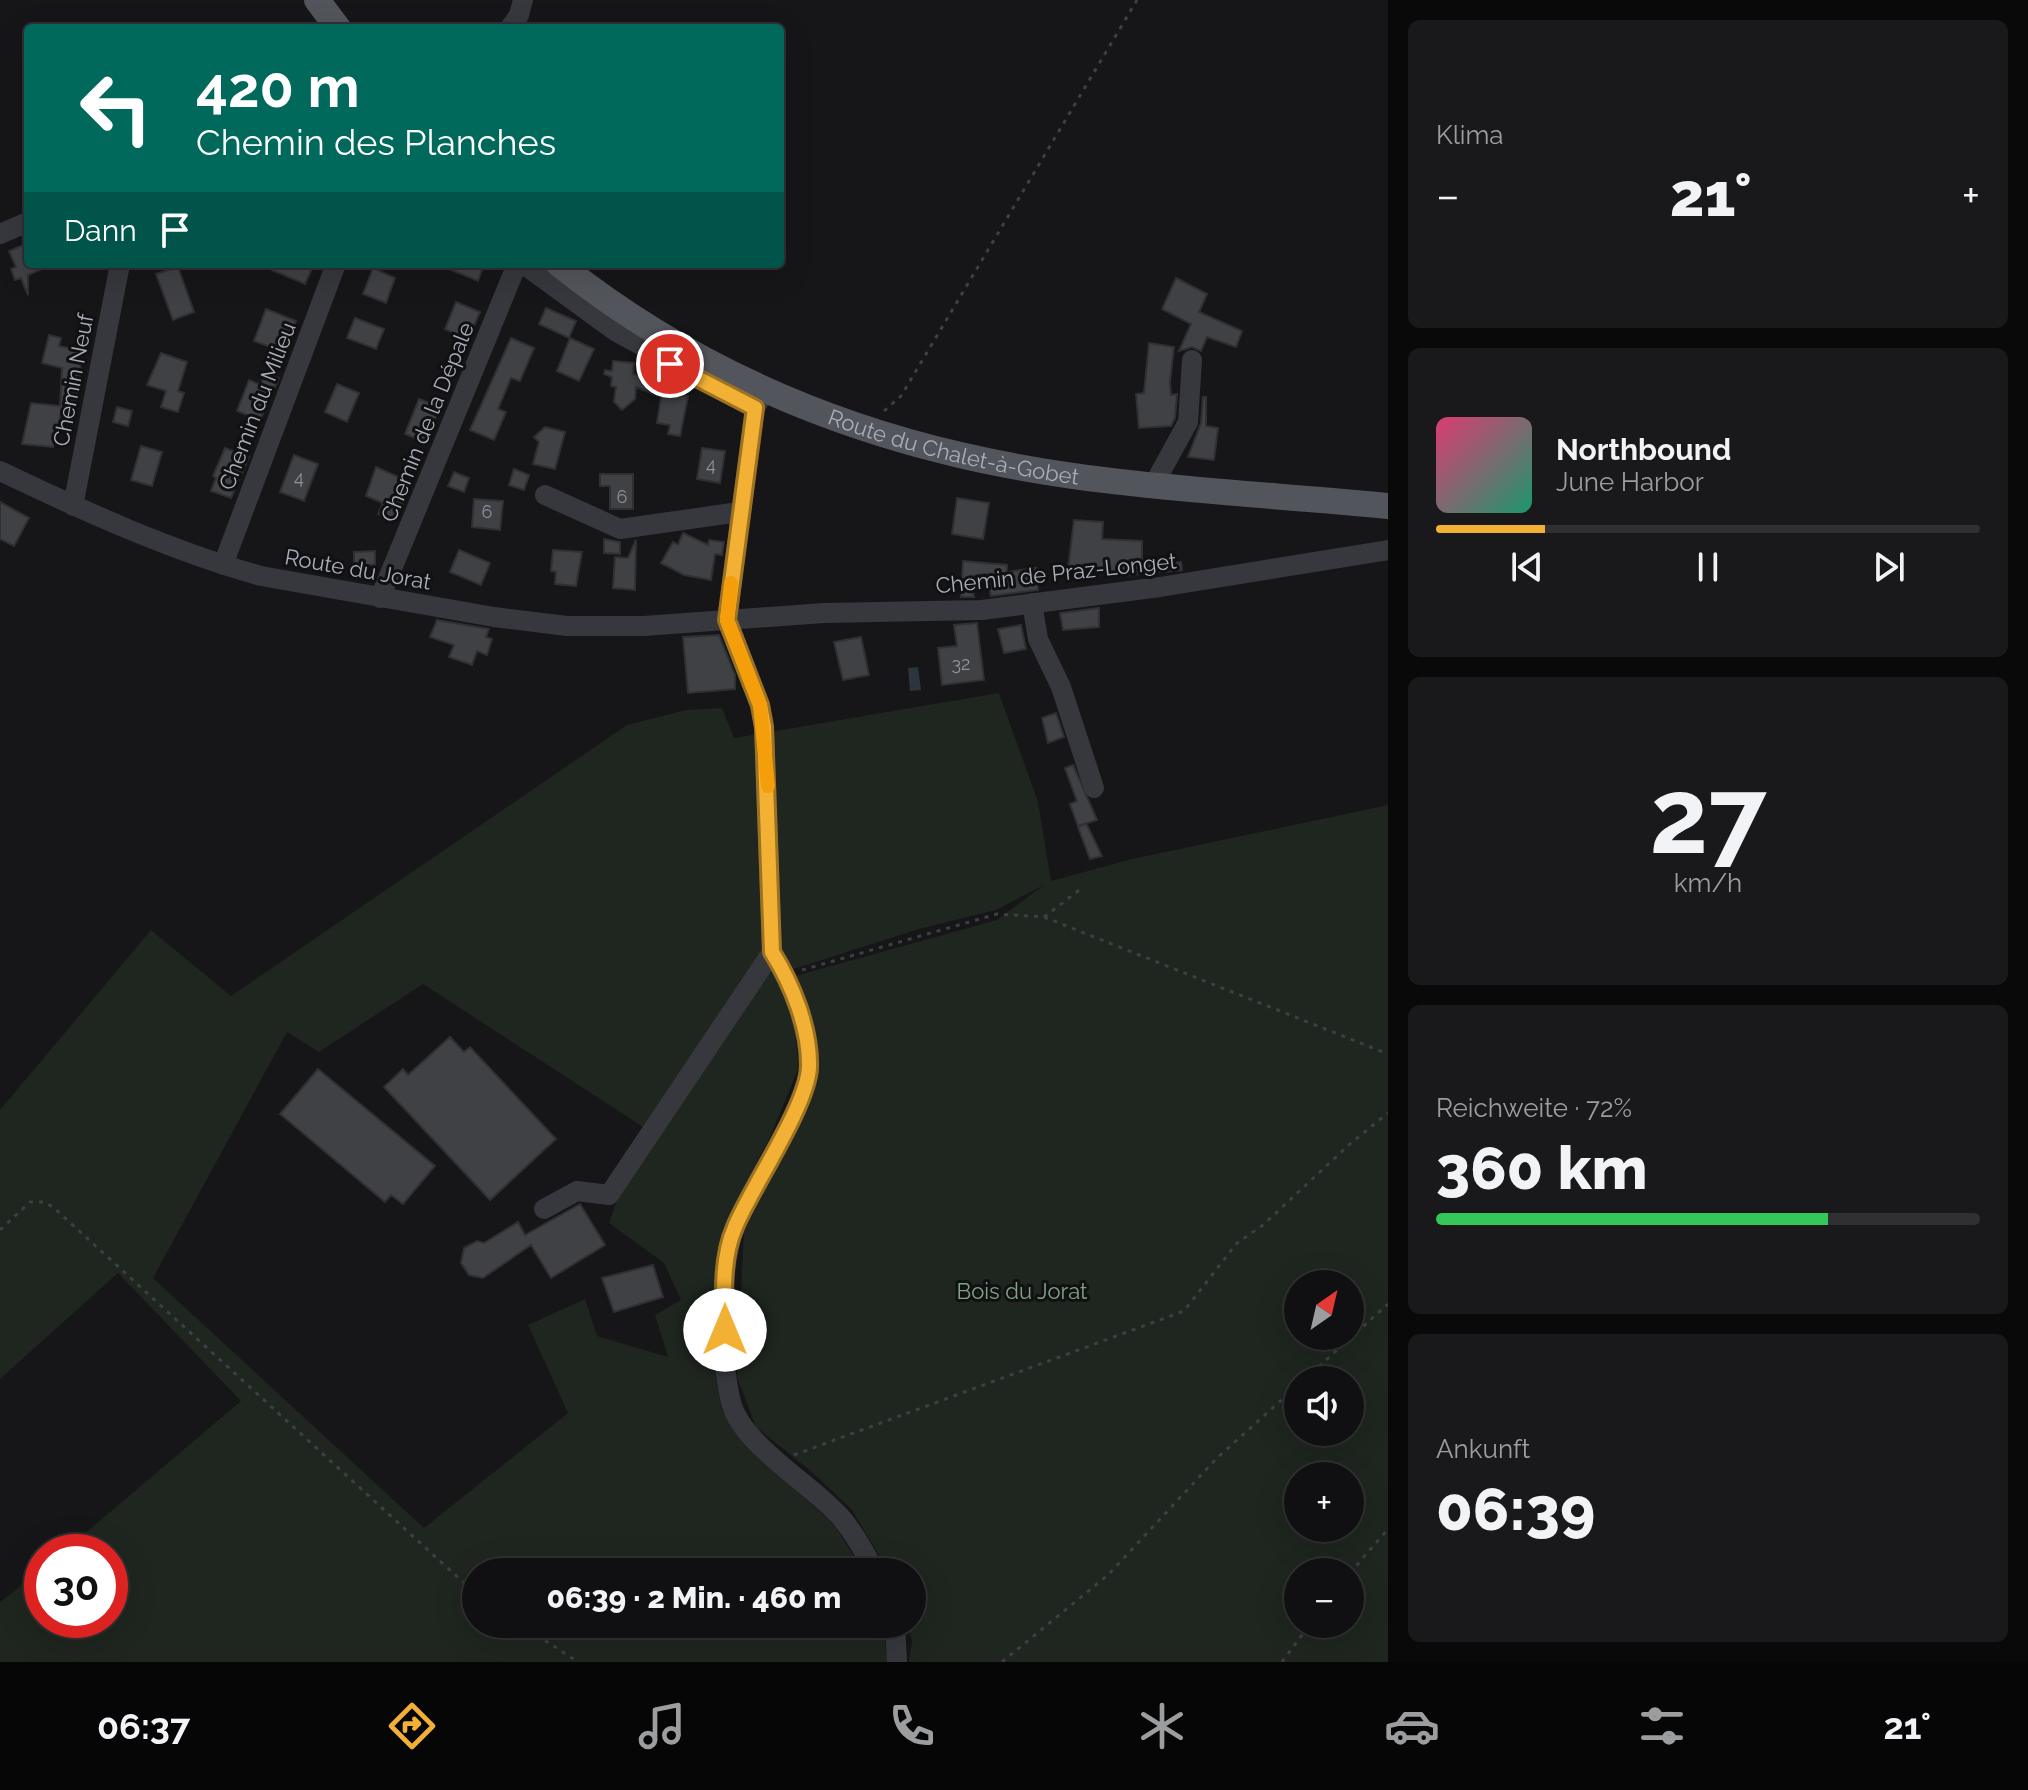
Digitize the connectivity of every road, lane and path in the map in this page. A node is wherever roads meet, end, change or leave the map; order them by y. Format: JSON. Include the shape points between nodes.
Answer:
{"nodes":[{"id":1,"x":317,"y":0,"type":"edge"},
{"id":2,"x":523,"y":0,"type":"edge"},
{"id":3,"x":1137,"y":0,"type":"edge"},
{"id":4,"x":335,"y":24,"type":"edge"},
{"id":5,"x":513,"y":24,"type":"edge"},
{"id":6,"x":24,"y":224,"type":"edge"},
{"id":7,"x":0,"y":234,"type":"edge"},
{"id":8,"x":119,"y":268,"type":"edge"},
{"id":9,"x":334,"y":268,"type":"edge"},
{"id":10,"x":518,"y":268,"type":"edge"},
{"id":11,"x":526,"y":268,"type":"edge"},
{"id":12,"x":565,"y":268,"type":"edge"},
{"id":13,"x":1192,"y":360,"type":"dead end"},
{"id":14,"x":760,"y":399,"type":"junction"},
{"id":15,"x":877,"y":414,"type":"dead end"},
{"id":16,"x":0,"y":471,"type":"edge"},
{"id":17,"x":1154,"y":484,"type":"junction"},
{"id":18,"x":545,"y":495,"type":"dead end"},
{"id":19,"x":73,"y":506,"type":"junction"},
{"id":20,"x":1388,"y":506,"type":"edge"},
{"id":21,"x":739,"y":512,"type":"junction"},
{"id":22,"x":1388,"y":550,"type":"edge"},
{"id":23,"x":223,"y":565,"type":"junction"},
{"id":24,"x":380,"y":598,"type":"junction"},
{"id":25,"x":1032,"y":603,"type":"junction"},
{"id":26,"x":727,"y":620,"type":"junction"},
{"id":27,"x":1094,"y":788,"type":"dead end"},
{"id":28,"x":1082,"y":888,"type":"dead end"},
{"id":29,"x":1044,"y":917,"type":"junction"},
{"id":30,"x":772,"y":952,"type":"junction"},
{"id":31,"x":786,"y":975,"type":"junction"},
{"id":32,"x":1388,"y":1054,"type":"edge"},
{"id":33,"x":1388,"y":1113,"type":"edge"},
{"id":34,"x":544,"y":1209,"type":"dead end"},
{"id":35,"x":0,"y":1230,"type":"edge"},
{"id":36,"x":1388,"y":1304,"type":"edge"},
{"id":37,"x":1319,"y":1366,"type":"edge"},
{"id":38,"x":1284,"y":1398,"type":"edge"},
{"id":39,"x":779,"y":1460,"type":"junction"},
{"id":40,"x":1388,"y":1529,"type":"edge"},
{"id":41,"x":867,"y":1558,"type":"edge"},
{"id":42,"x":1363,"y":1558,"type":"edge"},
{"id":43,"x":462,"y":1581,"type":"edge"},
{"id":44,"x":541,"y":1638,"type":"edge"},
{"id":45,"x":896,"y":1638,"type":"edge"},
{"id":46,"x":1300,"y":1638,"type":"edge"},
{"id":47,"x":578,"y":1662,"type":"edge"},
{"id":48,"x":897,"y":1662,"type":"edge"},
{"id":49,"x":1002,"y":1662,"type":"edge"},
{"id":50,"x":1282,"y":1662,"type":"edge"}],
"edges":[{"from":1,"to":4,"type":"main road"},
{"from":2,"to":5,"type":"street"},
{"from":3,"to":15,"type":"path","via":[[901,396]]},
{"from":6,"to":7,"type":"street"},
{"from":8,"to":19,"type":"street","name":"Chemin Neuf"},
{"from":9,"to":23,"type":"street","name":"Chemin du Milieu"},
{"from":10,"to":24,"type":"street","name":"Chemin de la Dépale"},
{"from":11,"to":14,"type":"street","via":[[615,331]]},
{"from":12,"to":14,"type":"main road","name":"Route du Chalet-à-Gobet"},
{"from":13,"to":17,"type":"street","via":[[1188,422]]},
{"from":14,"to":17,"type":"main road","name":"Route du Chalet-à-Gobet","via":[[962,456]]},
{"from":14,"to":21,"type":"street"},
{"from":16,"to":19,"type":"street","name":"Route du Jorat"},
{"from":17,"to":20,"type":"main road","name":"Route du Chalet-à-Gobet"},
{"from":18,"to":21,"type":"street","via":[[620,529]]},
{"from":19,"to":23,"type":"street","name":"Route du Jorat"},
{"from":21,"to":26,"type":"street"},
{"from":22,"to":25,"type":"street","name":"Chemin de Praz-Longet"},
{"from":23,"to":24,"type":"street","name":"Route du Jorat"},
{"from":24,"to":26,"type":"street","name":"Route du Jorat","via":[[567,626]]},
{"from":25,"to":26,"type":"street","name":"Chemin de Praz-Longet","via":[[982,610]]},
{"from":25,"to":27,"type":"street","via":[[1038,639],[1061,687]]},
{"from":26,"to":30,"type":"street","via":[[764,727]]},
{"from":28,"to":29,"type":"path"},
{"from":29,"to":31,"type":"path","via":[[997,914]]},
{"from":29,"to":32,"type":"path"},
{"from":30,"to":31,"type":"street"},
{"from":30,"to":34,"type":"street","via":[[609,1195],[577,1191]]},
{"from":31,"to":39,"type":"street","via":[[809,1068],[780,1140],[734,1228],[726,1258],[725,1305],[726,1379],[732,1406],[749,1433]]},
{"from":33,"to":39,"type":"path","via":[[1237,1243],[1184,1311]]},
{"from":35,"to":43,"type":"path","via":[[30,1202],[53,1207]]},
{"from":36,"to":37,"type":"path"},
{"from":38,"to":49,"type":"path","via":[[1216,1459],[1109,1574]]},
{"from":39,"to":41,"type":"street","via":[[843,1519]]},
{"from":40,"to":42,"type":"path"},
{"from":44,"to":47,"type":"path"},
{"from":45,"to":48,"type":"street"},
{"from":46,"to":50,"type":"path"}]}
